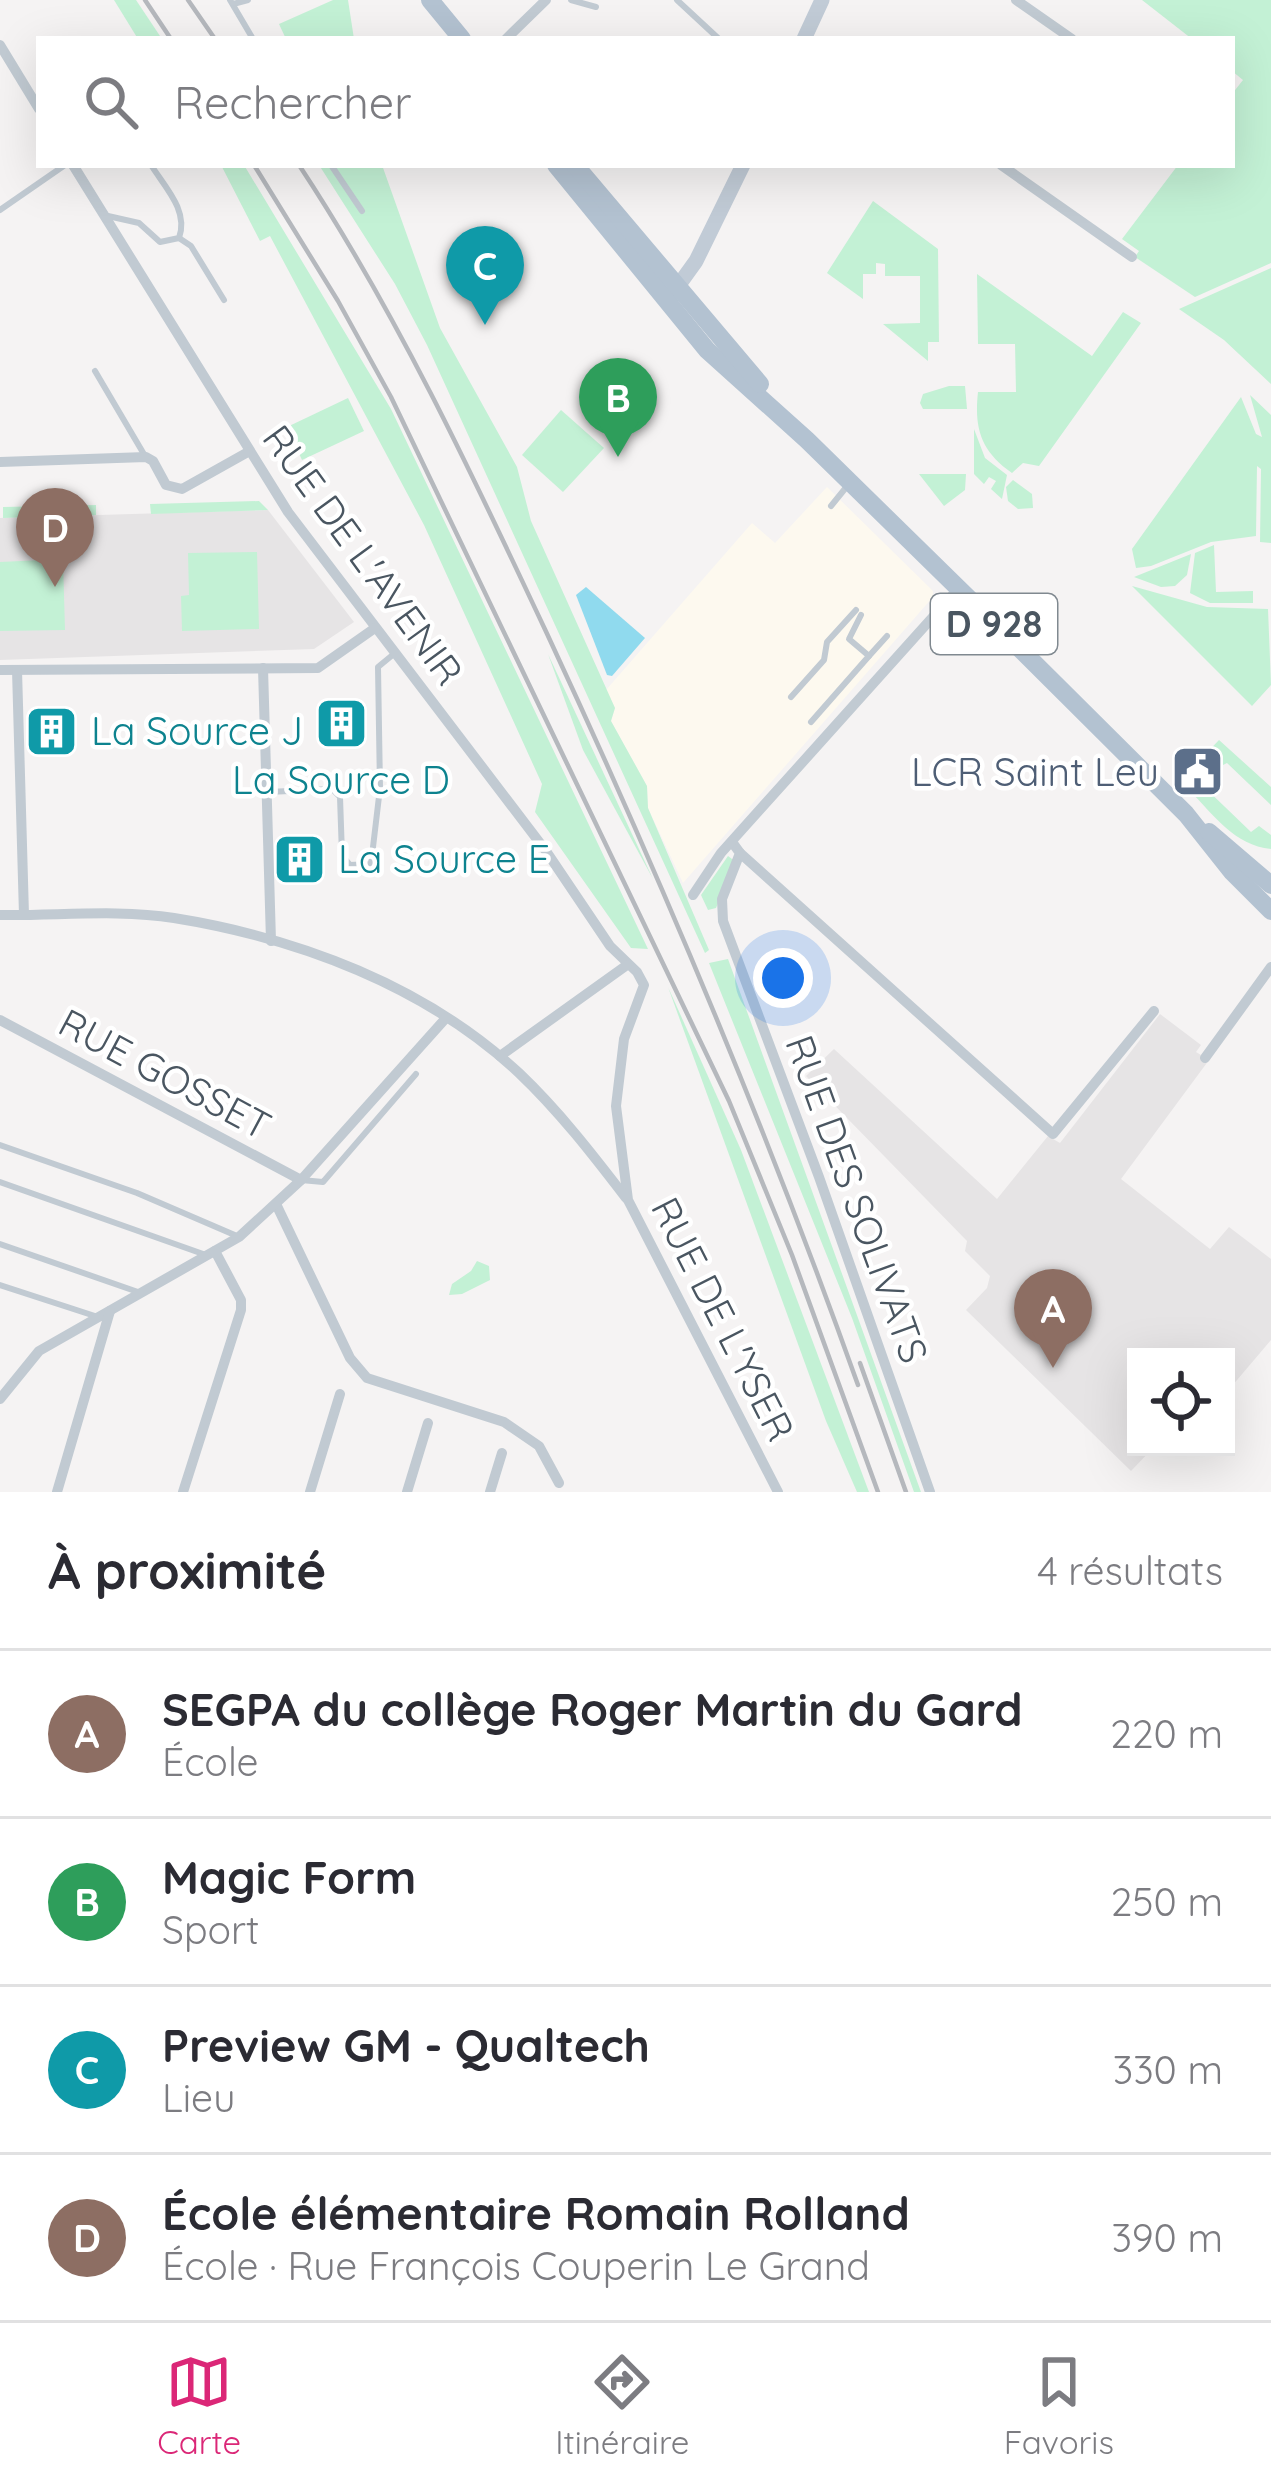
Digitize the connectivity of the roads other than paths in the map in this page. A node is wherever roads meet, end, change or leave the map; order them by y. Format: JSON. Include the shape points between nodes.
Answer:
{"nodes":[{"id":1,"x":248,"y":0,"type":"edge"},
{"id":2,"x":430,"y":0,"type":"edge"},
{"id":3,"x":546,"y":0,"type":"edge"},
{"id":4,"x":572,"y":0,"type":"edge"},
{"id":5,"x":677,"y":0,"type":"edge"},
{"id":6,"x":822,"y":0,"type":"edge"},
{"id":7,"x":1016,"y":0,"type":"edge"},
{"id":8,"x":231,"y":2,"type":"edge"},
{"id":9,"x":596,"y":7,"type":"dead end"},
{"id":10,"x":811,"y":35,"type":"edge"},
{"id":11,"x":252,"y":36,"type":"edge"},
{"id":12,"x":460,"y":36,"type":"edge"},
{"id":13,"x":509,"y":36,"type":"edge"},
{"id":14,"x":715,"y":36,"type":"edge"},
{"id":15,"x":1068,"y":36,"type":"edge"},
{"id":16,"x":0,"y":45,"type":"edge"},
{"id":17,"x":36,"y":104,"type":"edge"},
{"id":18,"x":64,"y":168,"type":"edge"},
{"id":19,"x":71,"y":168,"type":"edge"},
{"id":20,"x":153,"y":168,"type":"edge"},
{"id":21,"x":333,"y":168,"type":"edge"},
{"id":22,"x":559,"y":168,"type":"edge"},
{"id":23,"x":577,"y":168,"type":"edge"},
{"id":24,"x":742,"y":168,"type":"edge"},
{"id":25,"x":1005,"y":168,"type":"edge"},
{"id":26,"x":0,"y":210,"type":"edge"},
{"id":27,"x":362,"y":211,"type":"dead end"},
{"id":28,"x":105,"y":216,"type":"junction"},
{"id":29,"x":179,"y":238,"type":"junction"},
{"id":30,"x":1132,"y":257,"type":"dead end"},
{"id":31,"x":671,"y":294,"type":"junction"},
{"id":32,"x":224,"y":300,"type":"dead end"},
{"id":33,"x":95,"y":370,"type":"dead end"},
{"id":34,"x":248,"y":452,"type":"junction"},
{"id":35,"x":146,"y":458,"type":"junction"},
{"id":36,"x":0,"y":462,"type":"edge"},
{"id":37,"x":850,"y":482,"type":"junction"},
{"id":38,"x":831,"y":506,"type":"dead end"},
{"id":39,"x":958,"y":589,"type":"junction"},
{"id":40,"x":375,"y":628,"type":"junction"},
{"id":41,"x":886,"y":636,"type":"dead end"},
{"id":42,"x":394,"y":653,"type":"junction"},
{"id":43,"x":869,"y":656,"type":"junction"},
{"id":44,"x":263,"y":668,"type":"junction"},
{"id":45,"x":0,"y":670,"type":"edge"},
{"id":46,"x":17,"y":670,"type":"junction"},
{"id":47,"x":791,"y":697,"type":"dead end"},
{"id":48,"x":811,"y":722,"type":"dead end"},
{"id":49,"x":267,"y":792,"type":"junction"},
{"id":50,"x":1186,"y":814,"type":"junction"},
{"id":51,"x":736,"y":848,"type":"junction"},
{"id":52,"x":1263,"y":871,"type":"edge"},
{"id":53,"x":1271,"y":885,"type":"edge"},
{"id":54,"x":693,"y":896,"type":"dead end"},
{"id":55,"x":1271,"y":911,"type":"edge"},
{"id":56,"x":0,"y":915,"type":"edge"},
{"id":57,"x":24,"y":915,"type":"junction"},
{"id":58,"x":271,"y":941,"type":"junction"},
{"id":59,"x":627,"y":964,"type":"junction"},
{"id":60,"x":1271,"y":968,"type":"edge"},
{"id":61,"x":1154,"y":1011,"type":"dead end"},
{"id":62,"x":446,"y":1018,"type":"junction"},
{"id":63,"x":0,"y":1020,"type":"edge"},
{"id":64,"x":500,"y":1056,"type":"junction"},
{"id":65,"x":1205,"y":1058,"type":"dead end"},
{"id":66,"x":416,"y":1074,"type":"dead end"},
{"id":67,"x":0,"y":1145,"type":"edge"},
{"id":68,"x":301,"y":1180,"type":"junction"},
{"id":69,"x":0,"y":1182,"type":"edge"},
{"id":70,"x":628,"y":1200,"type":"junction"},
{"id":71,"x":276,"y":1204,"type":"junction"},
{"id":72,"x":239,"y":1237,"type":"junction"},
{"id":73,"x":0,"y":1244,"type":"edge"},
{"id":74,"x":212,"y":1253,"type":"junction"},
{"id":75,"x":0,"y":1285,"type":"edge"},
{"id":76,"x":140,"y":1294,"type":"junction"},
{"id":77,"x":110,"y":1310,"type":"junction"},
{"id":78,"x":98,"y":1317,"type":"junction"},
{"id":79,"x":2,"y":1394,"type":"edge"},
{"id":80,"x":340,"y":1394,"type":"dead end"},
{"id":81,"x":428,"y":1423,"type":"dead end"},
{"id":82,"x":502,"y":1453,"type":"dead end"},
{"id":83,"x":560,"y":1483,"type":"dead end"},
{"id":84,"x":774,"y":1491,"type":"edge"},
{"id":85,"x":57,"y":1492,"type":"edge"},
{"id":86,"x":183,"y":1492,"type":"edge"},
{"id":87,"x":310,"y":1492,"type":"edge"},
{"id":88,"x":406,"y":1492,"type":"edge"},
{"id":89,"x":490,"y":1492,"type":"edge"},
{"id":90,"x":930,"y":1492,"type":"edge"}],
"edges":[{"from":1,"to":8,"type":"lane"},
{"from":2,"to":12,"type":"main road"},
{"from":3,"to":13,"type":"street"},
{"from":4,"to":9,"type":"lane"},
{"from":5,"to":14,"type":"lane"},
{"from":6,"to":10,"type":"street"},
{"from":7,"to":15,"type":"street"},
{"from":8,"to":11,"type":"lane"},
{"from":16,"to":17,"type":"street"},
{"from":18,"to":26,"type":"lane"},
{"from":19,"to":28,"type":"street","name":"RUE DE L'AVENIR"},
{"from":20,"to":29,"type":"lane","via":[[184,224]]},
{"from":21,"to":27,"type":"lane"},
{"from":22,"to":31,"type":"main road","number":"D 928"},
{"from":23,"to":31,"type":"main road","number":"D 928"},
{"from":24,"to":31,"type":"street","via":[[703,250]]},
{"from":25,"to":30,"type":"street"},
{"from":28,"to":29,"type":"lane","via":[[139,223],[160,242]]},
{"from":28,"to":34,"type":"street","name":"RUE DE L'AVENIR"},
{"from":29,"to":32,"type":"lane"},
{"from":31,"to":37,"type":"main road","number":"D 928","via":[[707,350]]},
{"from":33,"to":35,"type":"lane"},
{"from":34,"to":35,"type":"street","via":[[182,489],[166,485]]},
{"from":34,"to":40,"type":"street","name":"RUE DE L'AVENIR"},
{"from":35,"to":36,"type":"street"},
{"from":37,"to":38,"type":"lane"},
{"from":37,"to":39,"type":"main road","number":"D 928"},
{"from":39,"to":50,"type":"main road","number":"D 928"},
{"from":39,"to":51,"type":"street"},
{"from":40,"to":42,"type":"street","name":"RUE DE L'AVENIR"},
{"from":40,"to":44,"type":"street","via":[[318,668]]},
{"from":41,"to":43,"type":"lane"},
{"from":42,"to":49,"type":"lane","via":[[378,667],[380,788],[371,864],[350,865],[342,855],[340,796],[332,789]]},
{"from":42,"to":59,"type":"street","name":"RUE DE L'AVENIR"},
{"from":43,"to":47,"type":"lane","via":[[849,639],[859,612],[827,642],[824,660]]},
{"from":43,"to":48,"type":"lane"},
{"from":44,"to":46,"type":"street"},
{"from":44,"to":49,"type":"street"},
{"from":45,"to":46,"type":"street"},
{"from":46,"to":57,"type":"street"},
{"from":49,"to":58,"type":"street"},
{"from":50,"to":52,"type":"main road","number":"D 928"},
{"from":50,"to":55,"type":"main road","number":"D 928"},
{"from":51,"to":54,"type":"street"},
{"from":51,"to":61,"type":"street","via":[[1054,1134]]},
{"from":51,"to":90,"type":"street","name":"RUE DES SOLIVATS","via":[[722,899],[725,927]]},
{"from":52,"to":53,"type":"main road","number":"D 928"},
{"from":56,"to":57,"type":"street"},
{"from":57,"to":58,"type":"street","via":[[170,917]]},
{"from":58,"to":62,"type":"street","via":[[361,970]]},
{"from":59,"to":64,"type":"street"},
{"from":59,"to":70,"type":"street","name":"RUE DE L'YSER","via":[[644,985],[624,1040],[616,1106]]},
{"from":60,"to":65,"type":"street"},
{"from":62,"to":64,"type":"street"},
{"from":62,"to":68,"type":"street"},
{"from":63,"to":68,"type":"street","name":"RUE GOSSET"},
{"from":64,"to":70,"type":"street"},
{"from":66,"to":68,"type":"lane","via":[[323,1182]]},
{"from":67,"to":72,"type":"lane"},
{"from":68,"to":71,"type":"street"},
{"from":69,"to":74,"type":"lane"},
{"from":70,"to":84,"type":"street","name":"RUE DE L'YSER"},
{"from":71,"to":72,"type":"street"},
{"from":71,"to":83,"type":"street","via":[[367,1378],[504,1422],[539,1446]]},
{"from":72,"to":74,"type":"street"},
{"from":73,"to":76,"type":"lane"},
{"from":74,"to":76,"type":"street"},
{"from":74,"to":86,"type":"street","via":[[241,1310]]},
{"from":75,"to":78,"type":"lane"},
{"from":76,"to":77,"type":"street"},
{"from":77,"to":78,"type":"street"},
{"from":77,"to":85,"type":"street"},
{"from":78,"to":79,"type":"street","via":[[39,1351]]},
{"from":80,"to":87,"type":"street"},
{"from":81,"to":88,"type":"street"},
{"from":82,"to":89,"type":"street"}]}
